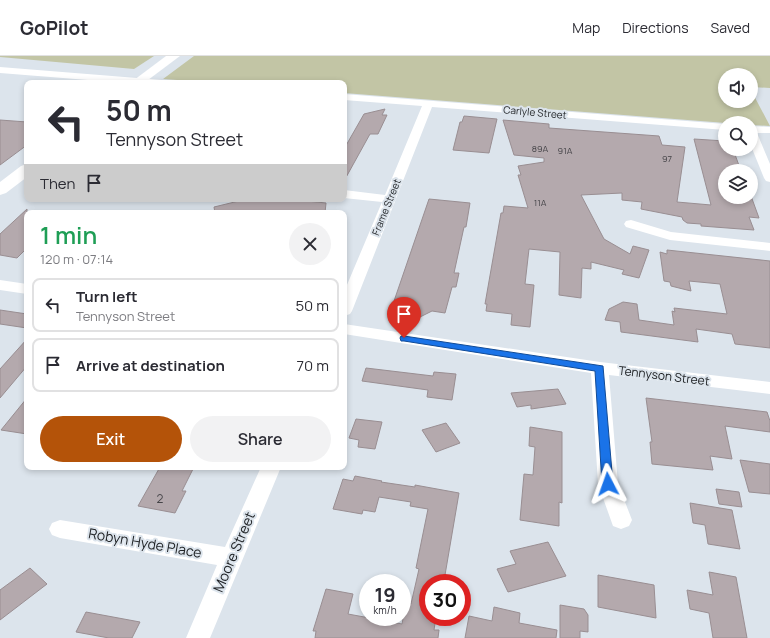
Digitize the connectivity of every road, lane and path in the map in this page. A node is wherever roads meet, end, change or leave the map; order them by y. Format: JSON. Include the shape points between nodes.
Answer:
{"nodes":[{"id":1,"x":174,"y":56,"type":"edge"},
{"id":2,"x":0,"y":70,"type":"edge"},
{"id":3,"x":114,"y":80,"type":"edge"},
{"id":4,"x":140,"y":80,"type":"edge"},
{"id":5,"x":347,"y":97,"type":"edge"},
{"id":6,"x":428,"y":103,"type":"junction"},
{"id":7,"x":718,"y":126,"type":"edge"},
{"id":8,"x":758,"y":129,"type":"edge"},
{"id":9,"x":770,"y":130,"type":"edge"},
{"id":10,"x":758,"y":149,"type":"edge"},
{"id":11,"x":24,"y":171,"type":"edge"},
{"id":12,"x":770,"y":178,"type":"edge"},
{"id":13,"x":0,"y":190,"type":"edge"},
{"id":14,"x":347,"y":194,"type":"edge"},
{"id":15,"x":390,"y":199,"type":"junction"},
{"id":16,"x":631,"y":224,"type":"dead end"},
{"id":17,"x":770,"y":247,"type":"edge"},
{"id":18,"x":0,"y":285,"type":"edge"},
{"id":19,"x":24,"y":289,"type":"edge"},
{"id":20,"x":347,"y":304,"type":"edge"},
{"id":21,"x":347,"y":329,"type":"edge"},
{"id":22,"x":600,"y":368,"type":"junction"},
{"id":23,"x":770,"y":388,"type":"edge"},
{"id":24,"x":270,"y":470,"type":"edge"},
{"id":25,"x":621,"y":520,"type":"dead end"},
{"id":26,"x":60,"y":529,"type":"dead end"},
{"id":27,"x":231,"y":558,"type":"junction"},
{"id":28,"x":198,"y":638,"type":"edge"}],
"edges":[{"from":1,"to":4,"type":"street"},
{"from":2,"to":3,"type":"street"},
{"from":5,"to":6,"type":"street","name":"Carlyle Street"},
{"from":6,"to":7,"type":"street","name":"Carlyle Street"},
{"from":6,"to":15,"type":"street","name":"Frame Street"},
{"from":8,"to":9,"type":"street"},
{"from":10,"to":12,"type":"street"},
{"from":11,"to":13,"type":"street"},
{"from":14,"to":15,"type":"street"},
{"from":15,"to":20,"type":"street","name":"Frame Street"},
{"from":16,"to":17,"type":"street","via":[[670,236]]},
{"from":18,"to":19,"type":"street"},
{"from":21,"to":22,"type":"street","name":"Tennyson Street"},
{"from":22,"to":23,"type":"street","name":"Tennyson Street"},
{"from":22,"to":25,"type":"street","via":[[608,484]]},
{"from":24,"to":27,"type":"street","name":"Moore Street"},
{"from":26,"to":27,"type":"street","name":"Robyn Hyde Place"},
{"from":27,"to":28,"type":"street","name":"Moore Street"}]}
